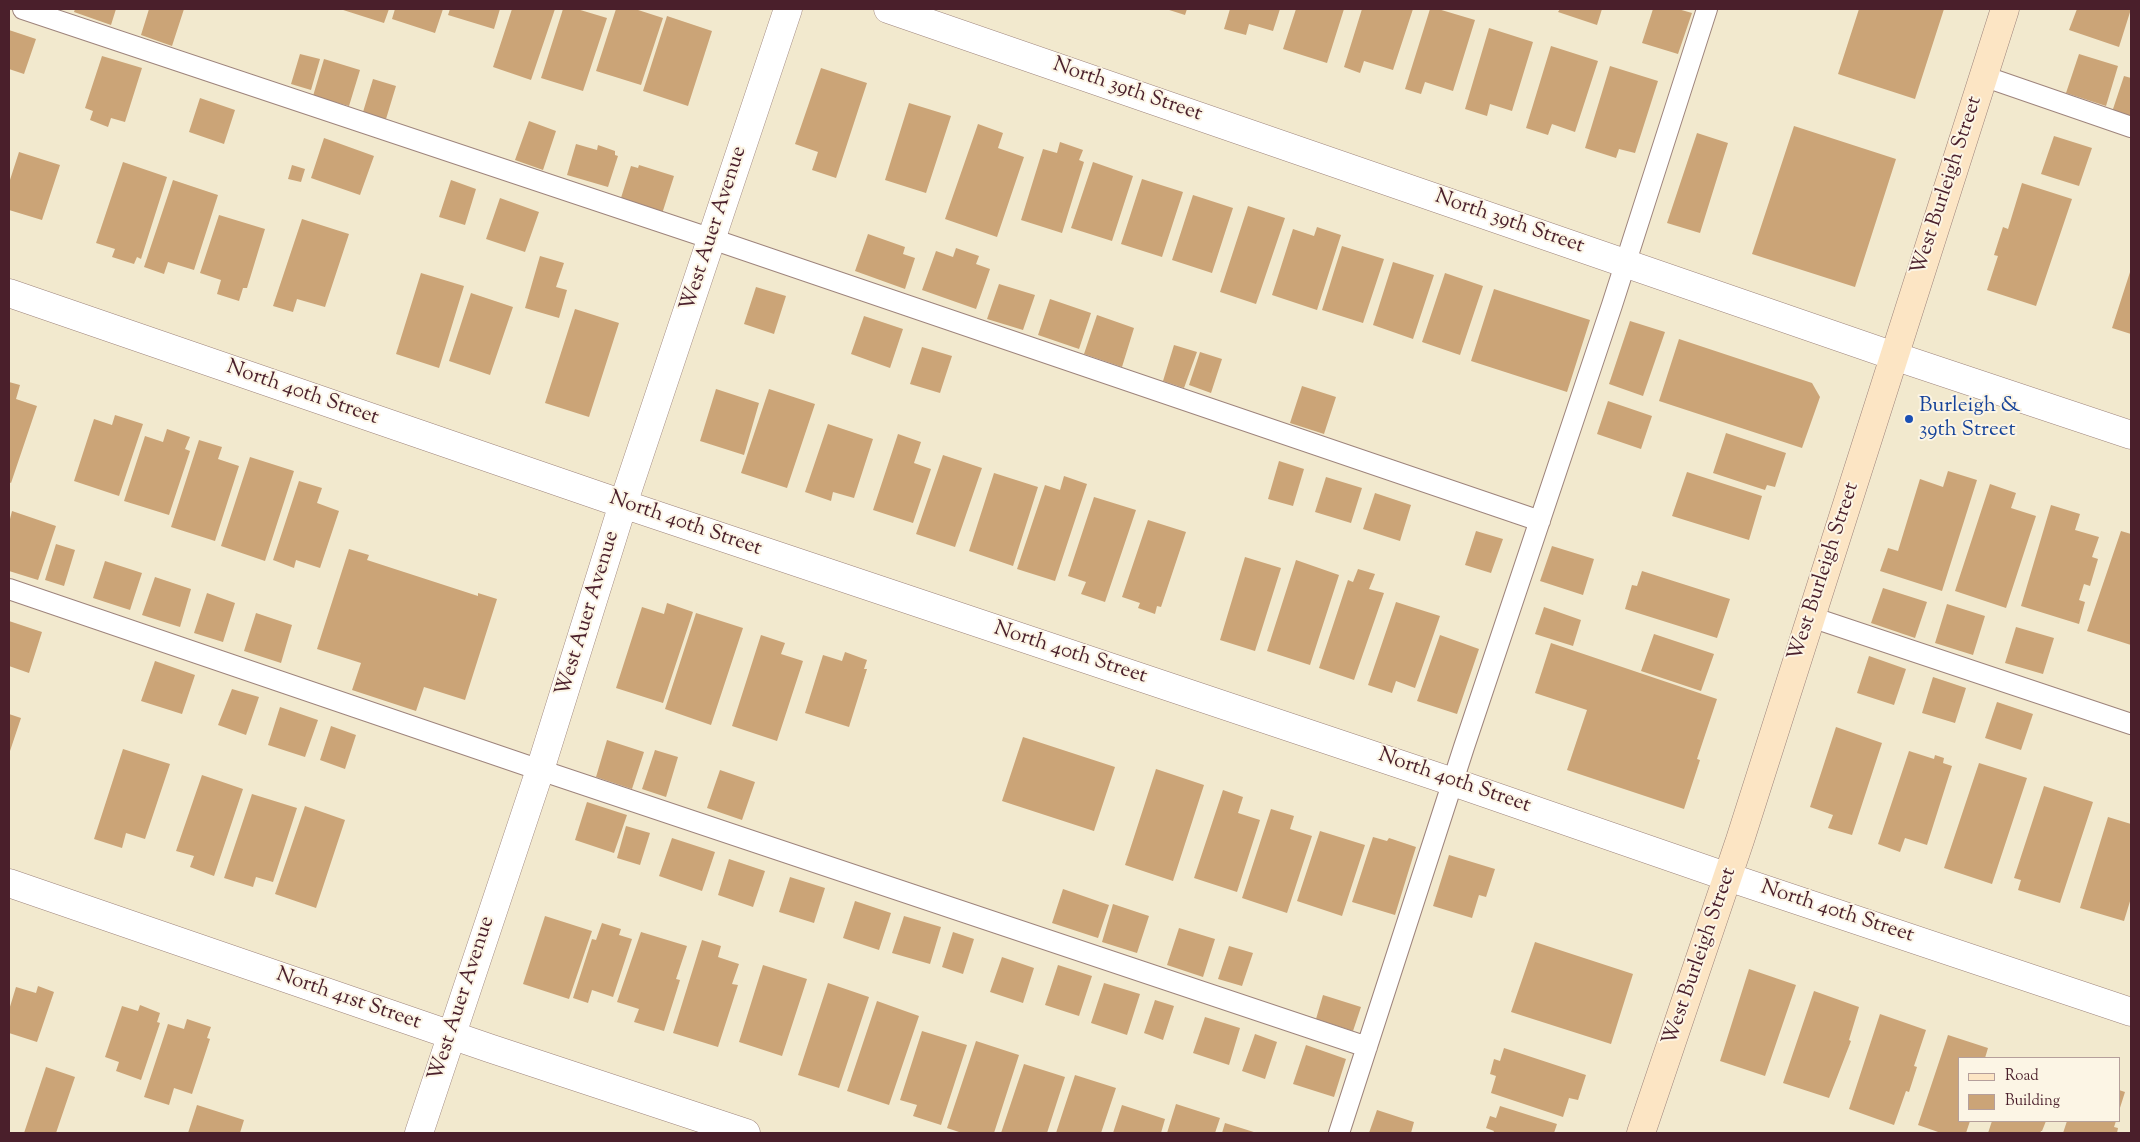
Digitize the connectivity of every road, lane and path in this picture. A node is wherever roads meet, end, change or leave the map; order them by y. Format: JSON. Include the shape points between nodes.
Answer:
{"nodes":[{"id":1,"x":22,"y":9,"type":"edge"},
{"id":2,"x":788,"y":9,"type":"edge"},
{"id":3,"x":888,"y":9,"type":"edge"},
{"id":4,"x":1707,"y":9,"type":"edge"},
{"id":5,"x":2005,"y":9,"type":"edge"},
{"id":6,"x":1983,"y":76,"type":"junction"},
{"id":7,"x":2131,"y":127,"type":"edge"},
{"id":8,"x":712,"y":239,"type":"junction"},
{"id":9,"x":1626,"y":264,"type":"junction"},
{"id":10,"x":9,"y":293,"type":"edge"},
{"id":11,"x":1894,"y":356,"type":"junction"},
{"id":12,"x":2131,"y":435,"type":"edge"},
{"id":13,"x":623,"y":504,"type":"junction"},
{"id":14,"x":1540,"y":521,"type":"junction"},
{"id":15,"x":9,"y":589,"type":"edge"},
{"id":16,"x":1811,"y":617,"type":"junction"},
{"id":17,"x":2131,"y":724,"type":"edge"},
{"id":18,"x":540,"y":770,"type":"junction"},
{"id":19,"x":1453,"y":782,"type":"junction"},
{"id":20,"x":1728,"y":877,"type":"junction"},
{"id":21,"x":9,"y":883,"type":"edge"},
{"id":22,"x":2131,"y":1012,"type":"edge"},
{"id":23,"x":451,"y":1034,"type":"junction"},
{"id":24,"x":1367,"y":1047,"type":"junction"},
{"id":25,"x":419,"y":1133,"type":"edge"},
{"id":26,"x":746,"y":1133,"type":"edge"},
{"id":27,"x":1339,"y":1133,"type":"edge"},
{"id":28,"x":1641,"y":1133,"type":"edge"}],
"edges":[{"from":1,"to":8,"type":"lane"},
{"from":2,"to":8,"type":"street","name":"West Auer Avenue"},
{"from":3,"to":9,"type":"street","name":"North 39th Street"},
{"from":4,"to":9,"type":"lane"},
{"from":5,"to":6,"type":"main road","name":"West Burleigh Street"},
{"from":6,"to":7,"type":"lane"},
{"from":6,"to":11,"type":"main road","name":"West Burleigh Street"},
{"from":8,"to":13,"type":"street","name":"West Auer Avenue"},
{"from":8,"to":14,"type":"lane"},
{"from":9,"to":11,"type":"street","name":"North 39th Street"},
{"from":9,"to":14,"type":"lane"},
{"from":10,"to":13,"type":"street","name":"North 40th Street"},
{"from":11,"to":12,"type":"street","name":"North 39th Street"},
{"from":11,"to":16,"type":"main road","name":"West Burleigh Street"},
{"from":13,"to":18,"type":"street","name":"West Auer Avenue"},
{"from":13,"to":19,"type":"street","name":"North 40th Street"},
{"from":14,"to":19,"type":"lane"},
{"from":15,"to":18,"type":"lane"},
{"from":16,"to":17,"type":"lane"},
{"from":16,"to":20,"type":"main road","name":"West Burleigh Street"},
{"from":18,"to":23,"type":"street","name":"West Auer Avenue"},
{"from":18,"to":24,"type":"lane"},
{"from":19,"to":20,"type":"street","name":"North 40th Street"},
{"from":19,"to":24,"type":"lane"},
{"from":20,"to":22,"type":"street","name":"North 40th Street"},
{"from":20,"to":28,"type":"main road","name":"West Burleigh Street"},
{"from":21,"to":23,"type":"street","name":"North 41st Street"},
{"from":23,"to":25,"type":"street","name":"West Auer Avenue"},
{"from":23,"to":26,"type":"street","name":"North 41st Street"},
{"from":24,"to":27,"type":"lane"}]}
